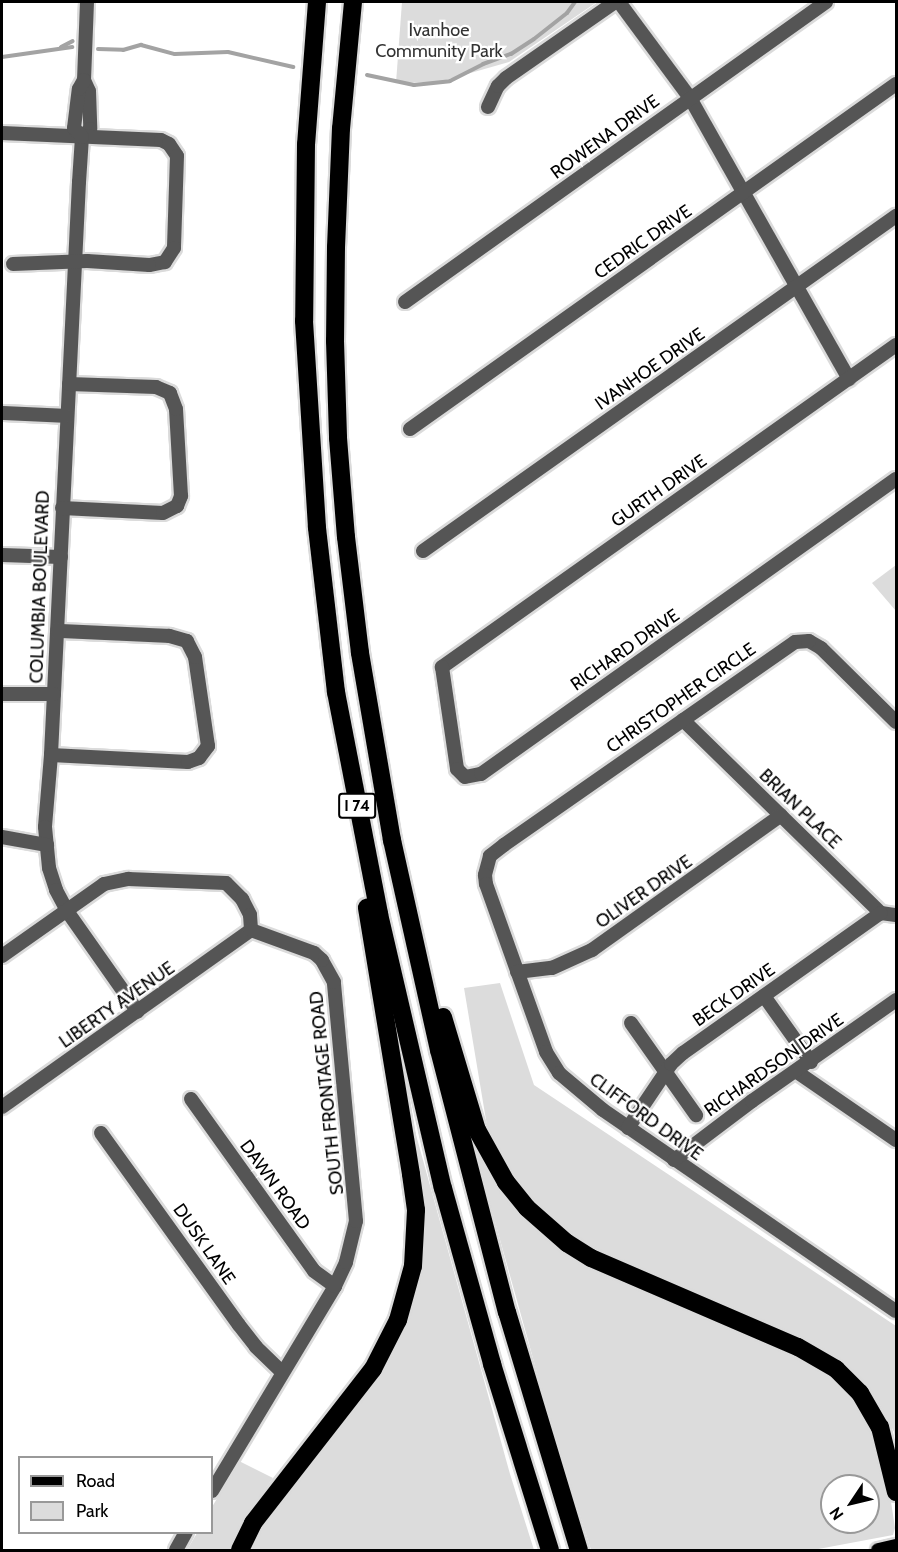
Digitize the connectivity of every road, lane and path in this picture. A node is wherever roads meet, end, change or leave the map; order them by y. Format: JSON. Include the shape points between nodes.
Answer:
{"nodes":[{"id":1,"x":87,"y":2,"type":"edge"},
{"id":2,"x":317,"y":2,"type":"edge"},
{"id":3,"x":353,"y":2,"type":"edge"},
{"id":4,"x":617,"y":2,"type":"edge"},
{"id":5,"x":826,"y":2,"type":"edge"},
{"id":6,"x":897,"y":84,"type":"edge"},
{"id":7,"x":690,"y":98,"type":"junction"},
{"id":8,"x":488,"y":107,"type":"dead end"},
{"id":9,"x":2,"y":133,"type":"edge"},
{"id":10,"x":82,"y":137,"type":"junction"},
{"id":11,"x":742,"y":193,"type":"junction"},
{"id":12,"x":897,"y":216,"type":"edge"},
{"id":13,"x":75,"y":262,"type":"junction"},
{"id":14,"x":13,"y":264,"type":"dead end"},
{"id":15,"x":799,"y":286,"type":"junction"},
{"id":16,"x":405,"y":302,"type":"dead end"},
{"id":17,"x":897,"y":345,"type":"edge"},
{"id":18,"x":849,"y":379,"type":"junction"},
{"id":19,"x":69,"y":384,"type":"junction"},
{"id":20,"x":2,"y":413,"type":"edge"},
{"id":21,"x":67,"y":416,"type":"junction"},
{"id":22,"x":410,"y":429,"type":"dead end"},
{"id":23,"x":897,"y":479,"type":"edge"},
{"id":24,"x":62,"y":508,"type":"junction"},
{"id":25,"x":423,"y":550,"type":"dead end"},
{"id":26,"x":2,"y":555,"type":"edge"},
{"id":27,"x":61,"y":557,"type":"junction"},
{"id":28,"x":57,"y":631,"type":"junction"},
{"id":29,"x":442,"y":667,"type":"joint"},
{"id":30,"x":2,"y":694,"type":"edge"},
{"id":31,"x":54,"y":694,"type":"junction"},
{"id":32,"x":682,"y":720,"type":"junction"},
{"id":33,"x":897,"y":722,"type":"edge"},
{"id":34,"x":51,"y":755,"type":"junction"},
{"id":35,"x":781,"y":815,"type":"junction"},
{"id":36,"x":359,"y":817,"type":"junction"},
{"id":37,"x":2,"y":837,"type":"edge"},
{"id":38,"x":393,"y":840,"type":"junction"},
{"id":39,"x":47,"y":845,"type":"junction"},
{"id":40,"x":486,"y":867,"type":"joint"},
{"id":41,"x":67,"y":911,"type":"junction"},
{"id":42,"x":881,"y":913,"type":"junction"},
{"id":43,"x":897,"y":915,"type":"edge"},
{"id":44,"x":251,"y":930,"type":"junction"},
{"id":45,"x":2,"y":957,"type":"edge"},
{"id":46,"x":517,"y":972,"type":"junction"},
{"id":47,"x":764,"y":996,"type":"junction"},
{"id":48,"x":897,"y":1000,"type":"edge"},
{"id":49,"x":138,"y":1012,"type":"junction"},
{"id":50,"x":631,"y":1023,"type":"dead end"},
{"id":51,"x":811,"y":1062,"type":"junction"},
{"id":52,"x":665,"y":1072,"type":"junction"},
{"id":53,"x":797,"y":1072,"type":"junction"},
{"id":54,"x":191,"y":1099,"type":"dead end"},
{"id":55,"x":2,"y":1107,"type":"edge"},
{"id":56,"x":696,"y":1115,"type":"dead end"},
{"id":57,"x":628,"y":1128,"type":"junction"},
{"id":58,"x":101,"y":1133,"type":"dead end"},
{"id":59,"x":897,"y":1140,"type":"edge"},
{"id":60,"x":674,"y":1160,"type":"junction"},
{"id":61,"x":335,"y":1286,"type":"junction"},
{"id":62,"x":897,"y":1311,"type":"edge"},
{"id":63,"x":282,"y":1372,"type":"junction"},
{"id":64,"x":213,"y":1489,"type":"edge"},
{"id":65,"x":897,"y":1492,"type":"edge"},
{"id":66,"x":185,"y":1534,"type":"edge"},
{"id":67,"x":897,"y":1546,"type":"edge"},
{"id":68,"x":176,"y":1551,"type":"edge"},
{"id":69,"x":240,"y":1551,"type":"edge"},
{"id":70,"x":550,"y":1551,"type":"edge"},
{"id":71,"x":579,"y":1551,"type":"edge"},
{"id":72,"x":878,"y":1551,"type":"edge"}],
"edges":[{"from":1,"to":10,"type":"street","name":"COLUMBIA BOULEVARD","via":[[84,80],[79,89],[74,128]]},
{"from":2,"to":36,"type":"highway","number":"I 74","via":[[304,215],[310,443],[323,596]]},
{"from":3,"to":38,"type":"highway","number":"I 74","via":[[336,247],[338,438],[360,653]]},
{"from":4,"to":7,"type":"street"},
{"from":4,"to":8,"type":"street","via":[[506,78]]},
{"from":5,"to":7,"type":"street","name":"ROWENA DRIVE"},
{"from":6,"to":11,"type":"street","name":"CEDRIC DRIVE"},
{"from":7,"to":11,"type":"street"},
{"from":7,"to":16,"type":"street","name":"ROWENA DRIVE"},
{"from":9,"to":10,"type":"street"},
{"from":10,"to":13,"type":"street","name":"COLUMBIA BOULEVARD"},
{"from":10,"to":13,"type":"street","via":[[132,138],[169,144],[177,156],[175,237],[170,257],[158,265]]},
{"from":11,"to":15,"type":"street"},
{"from":11,"to":22,"type":"street","name":"CEDRIC DRIVE"},
{"from":12,"to":15,"type":"street","name":"IVANHOE DRIVE"},
{"from":13,"to":14,"type":"street"},
{"from":13,"to":19,"type":"street","name":"COLUMBIA BOULEVARD"},
{"from":15,"to":18,"type":"street"},
{"from":15,"to":25,"type":"street","name":"IVANHOE DRIVE"},
{"from":17,"to":18,"type":"street","name":"GURTH DRIVE"},
{"from":18,"to":29,"type":"street","name":"GURTH DRIVE"},
{"from":19,"to":21,"type":"street","name":"COLUMBIA BOULEVARD"},
{"from":19,"to":24,"type":"street","via":[[156,387],[170,393],[176,409],[181,496],[177,506],[163,513]]},
{"from":20,"to":21,"type":"street"},
{"from":21,"to":24,"type":"street","name":"COLUMBIA BOULEVARD"},
{"from":23,"to":29,"type":"street","name":"RICHARD DRIVE","via":[[481,774],[465,777],[457,769]]},
{"from":24,"to":27,"type":"street","name":"COLUMBIA BOULEVARD"},
{"from":26,"to":27,"type":"street"},
{"from":27,"to":28,"type":"street","name":"COLUMBIA BOULEVARD"},
{"from":28,"to":31,"type":"street","name":"COLUMBIA BOULEVARD"},
{"from":28,"to":34,"type":"street","via":[[169,636],[187,641],[195,657],[208,746],[199,758],[188,762]]},
{"from":30,"to":31,"type":"street"},
{"from":31,"to":34,"type":"street","name":"COLUMBIA BOULEVARD"},
{"from":32,"to":33,"type":"street","name":"CHRISTOPHER CIRCLE","via":[[788,644],[803,640],[821,648]]},
{"from":32,"to":35,"type":"street","name":"BRIAN PLACE"},
{"from":32,"to":40,"type":"street","name":"CHRISTOPHER CIRCLE","via":[[504,844],[490,856]]},
{"from":34,"to":39,"type":"street","name":"COLUMBIA BOULEVARD"},
{"from":35,"to":42,"type":"street","name":"BRIAN PLACE"},
{"from":35,"to":46,"type":"street","name":"OLIVER DRIVE","via":[[592,950],[552,968]]},
{"from":36,"to":69,"type":"highway","via":[[370,934],[411,1174],[416,1219],[413,1266],[398,1320],[373,1369],[253,1523]]},
{"from":36,"to":70,"type":"highway","number":"I 74","via":[[443,1188],[492,1365]]},
{"from":37,"to":39,"type":"street"},
{"from":38,"to":65,"type":"highway","via":[[468,1104],[481,1138],[506,1182],[545,1226],[591,1258],[798,1347],[836,1369],[871,1410],[886,1446]]},
{"from":38,"to":71,"type":"highway","number":"I 74","via":[[467,1163]]},
{"from":39,"to":41,"type":"street","name":"COLUMBIA BOULEVARD","via":[[49,868]]},
{"from":40,"to":46,"type":"street","name":"CLIFFORD DRIVE","via":[[486,884]]},
{"from":41,"to":44,"type":"street","via":[[113,881],[221,881],[242,899],[250,915]]},
{"from":41,"to":45,"type":"street"},
{"from":41,"to":49,"type":"street","name":"COLUMBIA BOULEVARD"},
{"from":42,"to":43,"type":"street"},
{"from":42,"to":47,"type":"street","name":"BECK DRIVE"},
{"from":44,"to":49,"type":"street","name":"LIBERTY AVENUE"},
{"from":44,"to":61,"type":"street","name":"SOUTH FRONTAGE ROAD","via":[[314,953],[334,982],[356,1201],[352,1243]]},
{"from":46,"to":57,"type":"street","name":"CLIFFORD DRIVE","via":[[552,1064],[569,1083]]},
{"from":47,"to":51,"type":"street"},
{"from":47,"to":52,"type":"street","name":"BECK DRIVE","via":[[683,1053]]},
{"from":48,"to":51,"type":"street","name":"RICHARDSON DRIVE"},
{"from":49,"to":55,"type":"street","name":"LIBERTY AVENUE"},
{"from":50,"to":52,"type":"street"},
{"from":51,"to":53,"type":"street","name":"RICHARDSON DRIVE"},
{"from":52,"to":56,"type":"street"},
{"from":52,"to":57,"type":"street","name":"BECK DRIVE"},
{"from":53,"to":59,"type":"street"},
{"from":53,"to":60,"type":"street","name":"RICHARDSON DRIVE"},
{"from":54,"to":61,"type":"street","name":"DAWN ROAD","via":[[314,1271]]},
{"from":57,"to":60,"type":"street","name":"CLIFFORD DRIVE"},
{"from":58,"to":63,"type":"street","name":"DUSK LANE","via":[[256,1347]]},
{"from":60,"to":62,"type":"street","name":"CLIFFORD DRIVE"},
{"from":61,"to":63,"type":"street","name":"SOUTH FRONTAGE ROAD"},
{"from":63,"to":64,"type":"street","name":"SOUTH FRONTAGE ROAD"},
{"from":66,"to":68,"type":"street"},
{"from":67,"to":72,"type":"main road"}]}
